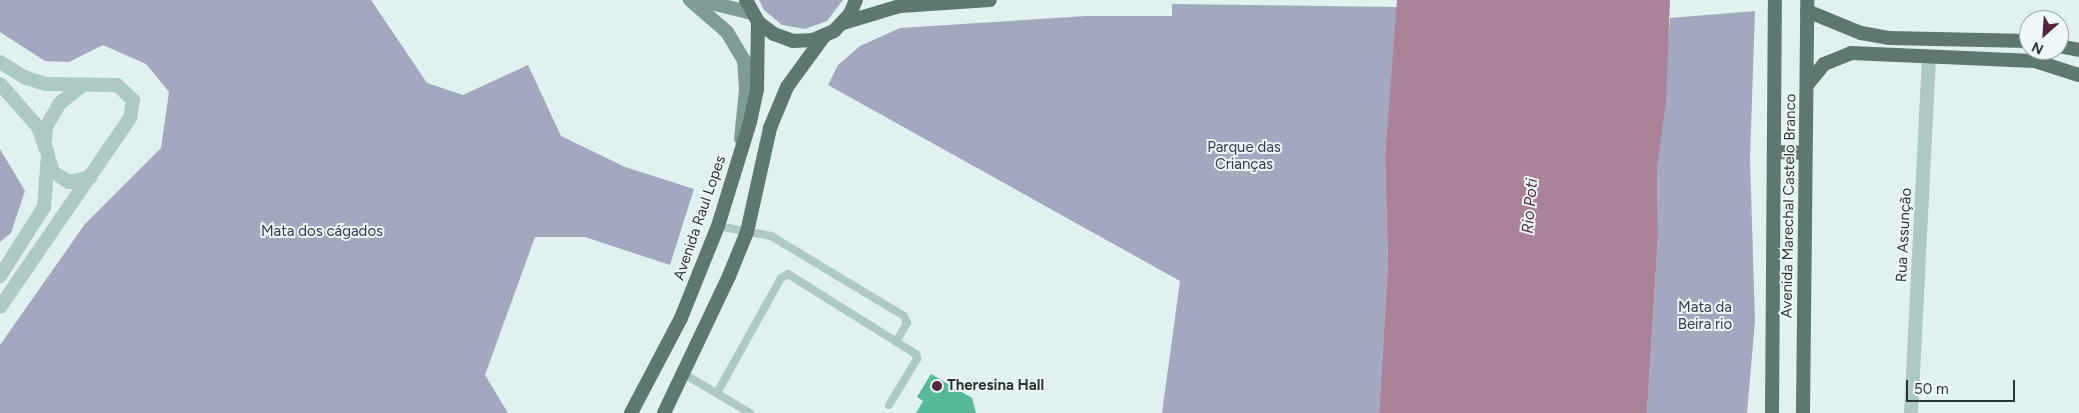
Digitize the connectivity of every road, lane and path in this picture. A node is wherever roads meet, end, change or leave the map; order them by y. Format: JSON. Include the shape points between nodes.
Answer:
{"nodes":[{"id":1,"x":690,"y":0,"type":"edge"},
{"id":2,"x":699,"y":0,"type":"edge"},
{"id":3,"x":856,"y":0,"type":"edge"},
{"id":4,"x":990,"y":0,"type":"edge"},
{"id":5,"x":1775,"y":0,"type":"edge"},
{"id":6,"x":1807,"y":5,"type":"edge"},
{"id":7,"x":752,"y":12,"type":"edge"},
{"id":8,"x":843,"y":23,"type":"junction"},
{"id":9,"x":824,"y":36,"type":"junction"},
{"id":10,"x":2019,"y":41,"type":"edge"},
{"id":11,"x":1929,"y":58,"type":"junction"},
{"id":12,"x":0,"y":62,"type":"edge"},
{"id":13,"x":2079,"y":75,"type":"edge"},
{"id":14,"x":0,"y":84,"type":"edge"},
{"id":15,"x":1808,"y":85,"type":"junction"},
{"id":16,"x":82,"y":86,"type":"junction"},
{"id":17,"x":47,"y":150,"type":"junction"},
{"id":18,"x":1776,"y":152,"type":"junction"},
{"id":19,"x":740,"y":153,"type":"junction"},
{"id":20,"x":1806,"y":153,"type":"junction"},
{"id":21,"x":90,"y":177,"type":"junction"},
{"id":22,"x":718,"y":226,"type":"junction"},
{"id":23,"x":747,"y":232,"type":"junction"},
{"id":24,"x":0,"y":276,"type":"edge"},
{"id":25,"x":0,"y":307,"type":"edge"},
{"id":26,"x":896,"y":342,"type":"junction"},
{"id":27,"x":684,"y":374,"type":"junction"},
{"id":28,"x":718,"y":393,"type":"junction"},
{"id":29,"x":889,"y":405,"type":"dead end"},
{"id":30,"x":632,"y":413,"type":"edge"},
{"id":31,"x":664,"y":413,"type":"edge"},
{"id":32,"x":750,"y":413,"type":"edge"},
{"id":33,"x":1772,"y":413,"type":"edge"},
{"id":34,"x":1803,"y":413,"type":"edge"},
{"id":35,"x":1911,"y":413,"type":"edge"}],
"edges":[{"from":1,"to":19,"type":"main road","via":[[727,32],[744,60],[746,90]]},
{"from":2,"to":7,"type":"main road"},
{"from":3,"to":8,"type":"main road"},
{"from":4,"to":8,"type":"main road","via":[[900,6]]},
{"from":5,"to":18,"type":"main road","name":"Avenida Marechal Castelo Branco"},
{"from":6,"to":10,"type":"main road","via":[[1861,33],[1889,38]]},
{"from":6,"to":15,"type":"main road","name":"Avenida Marechal Castelo Branco"},
{"from":7,"to":9,"type":"main road","via":[[774,34],[793,41]]},
{"from":7,"to":19,"type":"main road","name":"Avenida Raul Lopes","via":[[757,90]]},
{"from":8,"to":9,"type":"main road"},
{"from":9,"to":23,"type":"main road","via":[[788,87],[770,128]]},
{"from":11,"to":13,"type":"main road","via":[[2035,61]]},
{"from":11,"to":15,"type":"main road","via":[[1850,53],[1824,64]]},
{"from":11,"to":35,"type":"street","name":"Rua Assunção"},
{"from":12,"to":16,"type":"street","via":[[24,77],[46,84]]},
{"from":14,"to":17,"type":"street","via":[[28,113],[43,135]]},
{"from":15,"to":20,"type":"main road","name":"Avenida Marechal Castelo Branco"},
{"from":16,"to":17,"type":"street","via":[[56,108],[46,127]]},
{"from":16,"to":21,"type":"street","via":[[93,83],[117,85],[133,100],[130,118]]},
{"from":17,"to":21,"type":"street","via":[[54,172],[62,179],[78,182]]},
{"from":17,"to":24,"type":"street","via":[[44,206],[30,233]]},
{"from":18,"to":20,"type":"main road"},
{"from":18,"to":33,"type":"main road","name":"Avenida Marechal Castelo Branco"},
{"from":19,"to":22,"type":"main road","name":"Avenida Raul Lopes"},
{"from":20,"to":34,"type":"main road","name":"Avenida Marechal Castelo Branco"},
{"from":21,"to":25,"type":"street"},
{"from":22,"to":23,"type":"lane"},
{"from":22,"to":30,"type":"main road","name":"Avenida Raul Lopes","via":[[680,318]]},
{"from":23,"to":26,"type":"lane","via":[[770,236],[904,316],[907,323]]},
{"from":23,"to":27,"type":"main road"},
{"from":26,"to":28,"type":"lane","via":[[794,276],[784,275]]},
{"from":26,"to":29,"type":"lane","via":[[916,354],[917,359]]},
{"from":27,"to":28,"type":"lane"},
{"from":27,"to":31,"type":"main road"},
{"from":28,"to":32,"type":"lane"}]}
